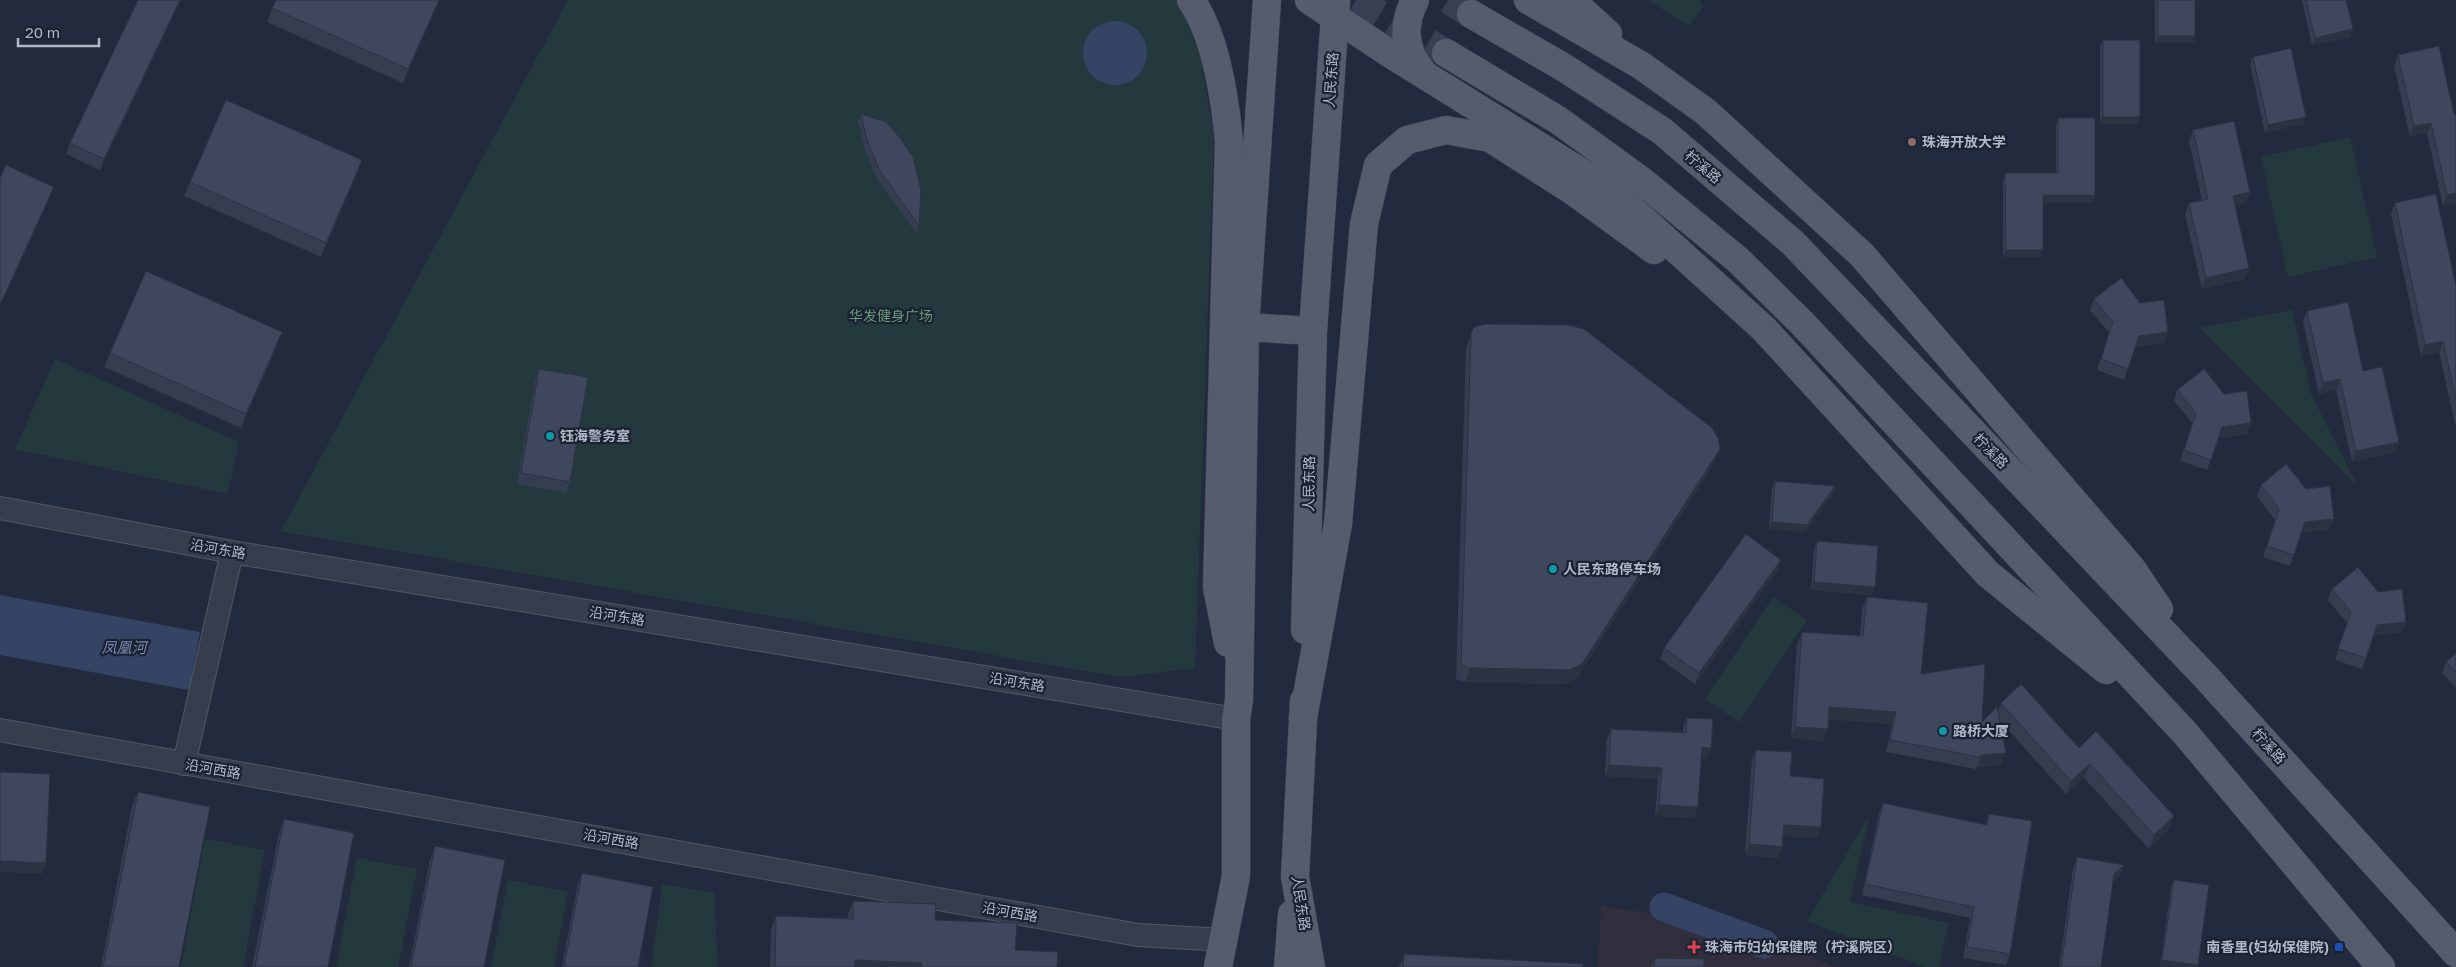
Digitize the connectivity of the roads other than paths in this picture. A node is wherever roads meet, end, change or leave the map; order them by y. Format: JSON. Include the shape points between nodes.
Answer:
{"nodes":[{"id":1,"x":1191,"y":0,"type":"edge"},
{"id":2,"x":1267,"y":0,"type":"edge"},
{"id":3,"x":1309,"y":0,"type":"edge"},
{"id":4,"x":1415,"y":0,"type":"edge"},
{"id":5,"x":1528,"y":0,"type":"edge"},
{"id":6,"x":1571,"y":0,"type":"edge"},
{"id":7,"x":1336,"y":8,"type":"edge"},
{"id":8,"x":1471,"y":14,"type":"tunnel mouth"},
{"id":9,"x":1446,"y":53,"type":"tunnel mouth"},
{"id":10,"x":1642,"y":66,"type":"junction"},
{"id":11,"x":1427,"y":76,"type":"junction"},
{"id":12,"x":1245,"y":327,"type":"junction"},
{"id":13,"x":1764,"y":329,"type":"junction"},
{"id":14,"x":1313,"y":331,"type":"junction"},
{"id":15,"x":0,"y":508,"type":"edge"},
{"id":16,"x":232,"y":552,"type":"junction"},
{"id":17,"x":2205,"y":676,"type":"junction"},
{"id":18,"x":1237,"y":709,"type":"junction"},
{"id":19,"x":1303,"y":718,"type":"junction"},
{"id":20,"x":0,"y":730,"type":"edge"},
{"id":21,"x":2185,"y":733,"type":"junction"},
{"id":22,"x":184,"y":764,"type":"junction"},
{"id":23,"x":1236,"y":876,"type":"junction"},
{"id":24,"x":1294,"y":877,"type":"junction"},
{"id":25,"x":1224,"y":940,"type":"junction"},
{"id":26,"x":2456,"y":953,"type":"edge"},
{"id":27,"x":1218,"y":967,"type":"edge"},
{"id":28,"x":1238,"y":967,"type":"edge"},
{"id":29,"x":1288,"y":967,"type":"edge"},
{"id":30,"x":1312,"y":967,"type":"edge"},
{"id":31,"x":2381,"y":967,"type":"edge"}],
"edges":[{"from":1,"to":18,"type":"main road","via":[[1199,12],[1224,89],[1229,141],[1217,587]]},
{"from":2,"to":12,"type":"main road"},
{"from":3,"to":7,"type":"main road"},
{"from":4,"to":11,"type":"main road","via":[[1408,18],[1407,44],[1412,60]]},
{"from":5,"to":10,"type":"main road"},
{"from":6,"to":10,"type":"main road"},
{"from":7,"to":11,"type":"main road"},
{"from":7,"to":14,"type":"main road","name":"人民东路"},
{"from":8,"to":17,"type":"main road","name":"柠溪路","via":[[1563,67],[1662,131],[1793,243]]},
{"from":9,"to":21,"type":"main road","via":[[1558,120],[1642,181],[1738,260]]},
{"from":10,"to":17,"type":"main road","via":[[1706,112],[1862,255],[2132,569]]},
{"from":11,"to":13,"type":"main road","via":[[1613,192]]},
{"from":12,"to":14,"type":"main road"},
{"from":12,"to":18,"type":"main road"},
{"from":13,"to":19,"type":"main road","via":[[1573,191],[1490,138],[1446,130],[1407,140],[1378,165],[1364,224],[1338,524]]},
{"from":13,"to":21,"type":"main road","via":[[1988,574]]},
{"from":14,"to":19,"type":"main road","name":"人民东路"},
{"from":15,"to":16,"type":"street","name":"沿河东路"},
{"from":16,"to":18,"type":"street","name":"沿河东路"},
{"from":16,"to":22,"type":"street"},
{"from":17,"to":26,"type":"main road","name":"柠溪路"},
{"from":18,"to":23,"type":"main road"},
{"from":19,"to":24,"type":"main road","name":"人民东路"},
{"from":20,"to":22,"type":"street","name":"沿河西路"},
{"from":21,"to":31,"type":"main road"},
{"from":22,"to":25,"type":"street","name":"沿河西路","via":[[1138,935]]},
{"from":23,"to":25,"type":"main road"},
{"from":23,"to":28,"type":"main road"},
{"from":24,"to":29,"type":"main road"},
{"from":24,"to":30,"type":"main road","name":"人民东路"},
{"from":25,"to":27,"type":"main road"}]}
